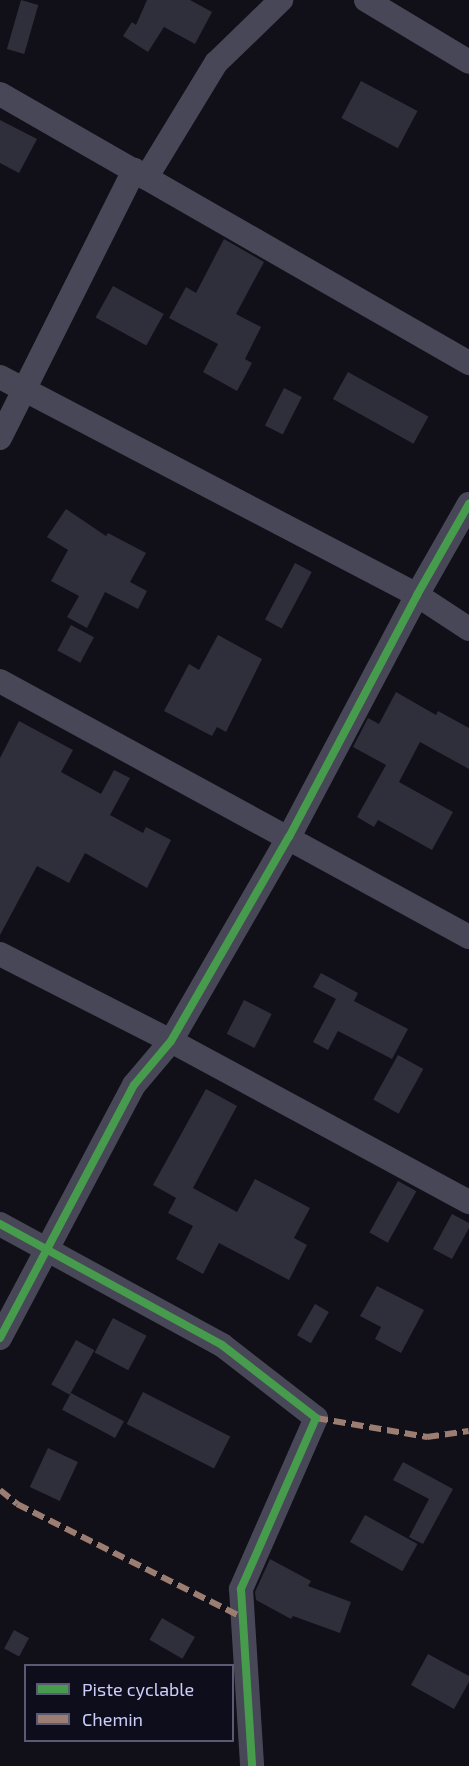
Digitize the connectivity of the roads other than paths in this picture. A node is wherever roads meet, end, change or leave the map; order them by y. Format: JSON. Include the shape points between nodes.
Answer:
{"nodes":[{"id":1,"x":281,"y":0,"type":"edge"},
{"id":2,"x":366,"y":0,"type":"edge"},
{"id":3,"x":469,"y":62,"type":"edge"},
{"id":4,"x":0,"y":94,"type":"edge"},
{"id":5,"x":140,"y":174,"type":"junction"},
{"id":6,"x":469,"y":363,"type":"edge"},
{"id":7,"x":0,"y":377,"type":"edge"},
{"id":8,"x":26,"y":390,"type":"junction"},
{"id":9,"x":0,"y":438,"type":"edge"},
{"id":10,"x":469,"y":504,"type":"edge"},
{"id":11,"x":417,"y":595,"type":"junction"},
{"id":12,"x":469,"y":629,"type":"edge"},
{"id":13,"x":0,"y":681,"type":"edge"},
{"id":14,"x":289,"y":837,"type":"junction"},
{"id":15,"x":469,"y":938,"type":"edge"},
{"id":16,"x":0,"y":954,"type":"edge"},
{"id":17,"x":171,"y":1041,"type":"junction"},
{"id":18,"x":469,"y":1202,"type":"edge"},
{"id":19,"x":0,"y":1224,"type":"edge"},
{"id":20,"x":47,"y":1250,"type":"junction"},
{"id":21,"x":0,"y":1338,"type":"edge"},
{"id":22,"x":252,"y":1766,"type":"edge"}],
"edges":[{"from":1,"to":5,"type":"street","via":[[216,63]]},
{"from":2,"to":3,"type":"street"},
{"from":4,"to":5,"type":"street"},
{"from":5,"to":6,"type":"street"},
{"from":5,"to":8,"type":"street"},
{"from":7,"to":8,"type":"street"},
{"from":8,"to":9,"type":"street"},
{"from":8,"to":11,"type":"street"},
{"from":10,"to":11,"type":"street"},
{"from":11,"to":12,"type":"street"},
{"from":11,"to":14,"type":"street"},
{"from":13,"to":14,"type":"street"},
{"from":14,"to":15,"type":"street"},
{"from":14,"to":17,"type":"street"},
{"from":16,"to":17,"type":"street"},
{"from":17,"to":18,"type":"street"},
{"from":17,"to":20,"type":"street","via":[[134,1085]]},
{"from":19,"to":20,"type":"street"},
{"from":20,"to":21,"type":"street"},
{"from":20,"to":22,"type":"street","via":[[222,1346],[316,1418],[241,1590]]}]}
